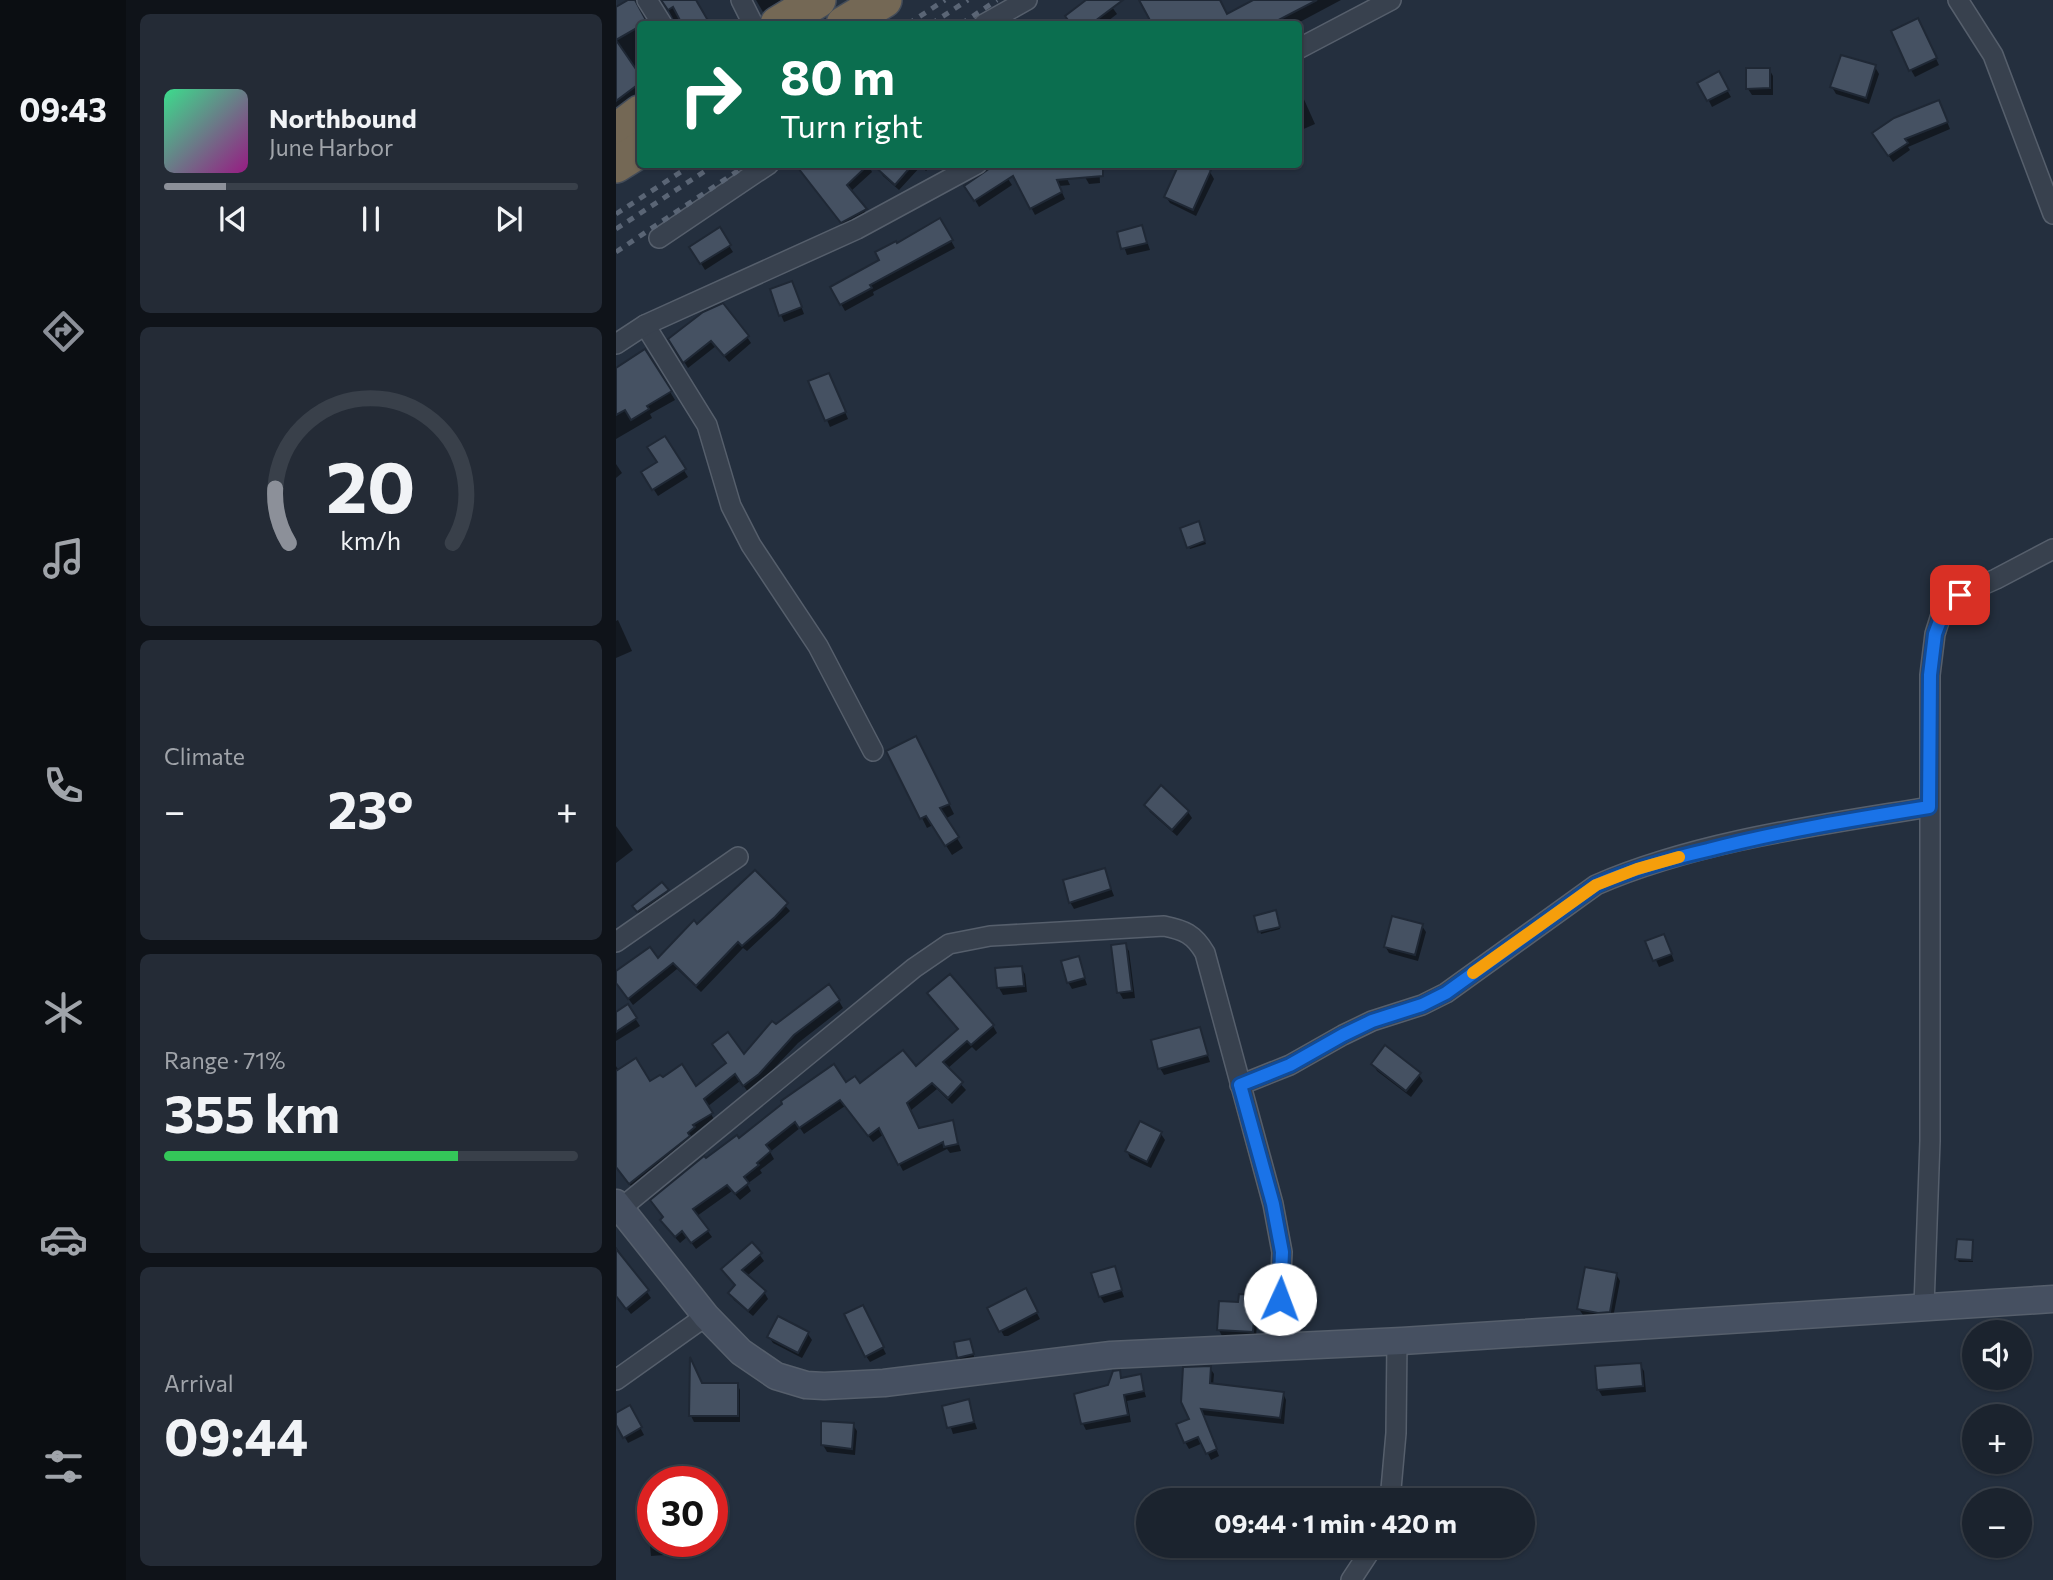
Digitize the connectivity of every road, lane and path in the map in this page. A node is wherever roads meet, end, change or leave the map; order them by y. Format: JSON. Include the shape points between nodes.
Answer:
{"nodes":[{"id":1,"x":647,"y":0,"type":"edge"},
{"id":2,"x":741,"y":0,"type":"edge"},
{"id":3,"x":818,"y":0,"type":"edge"},
{"id":4,"x":884,"y":0,"type":"edge"},
{"id":5,"x":1027,"y":0,"type":"edge"},
{"id":6,"x":1391,"y":0,"type":"edge"},
{"id":7,"x":1958,"y":0,"type":"edge"},
{"id":8,"x":660,"y":21,"type":"edge"},
{"id":9,"x":752,"y":21,"type":"edge"},
{"id":10,"x":783,"y":21,"type":"edge"},
{"id":11,"x":849,"y":21,"type":"edge"},
{"id":12,"x":989,"y":21,"type":"edge"},
{"id":13,"x":1302,"y":47,"type":"edge"},
{"id":14,"x":637,"y":115,"type":"edge"},
{"id":15,"x":616,"y":131,"type":"edge"},
{"id":16,"x":637,"y":152,"type":"edge"},
{"id":17,"x":616,"y":165,"type":"edge"},
{"id":18,"x":763,"y":168,"type":"edge"},
{"id":19,"x":970,"y":168,"type":"edge"},
{"id":20,"x":2045,"y":169,"type":"edge"},
{"id":21,"x":2053,"y":214,"type":"edge"},
{"id":22,"x":659,"y":238,"type":"dead end"},
{"id":23,"x":645,"y":325,"type":"junction"},
{"id":24,"x":616,"y":344,"type":"edge"},
{"id":25,"x":2053,"y":549,"type":"edge"},
{"id":26,"x":873,"y":751,"type":"dead end"},
{"id":27,"x":1929,"y":807,"type":"junction"},
{"id":28,"x":738,"y":857,"type":"dead end"},
{"id":29,"x":616,"y":942,"type":"edge"},
{"id":30,"x":1240,"y":1085,"type":"junction"},
{"id":31,"x":618,"y":1206,"type":"edge"},
{"id":32,"x":2053,"y":1299,"type":"edge"},
{"id":33,"x":1924,"y":1306,"type":"junction"},
{"id":34,"x":706,"y":1316,"type":"junction"},
{"id":35,"x":1397,"y":1341,"type":"junction"},
{"id":36,"x":1278,"y":1347,"type":"junction"},
{"id":37,"x":616,"y":1380,"type":"edge"},
{"id":38,"x":1391,"y":1488,"type":"edge"},
{"id":39,"x":1365,"y":1558,"type":"edge"},
{"id":40,"x":1350,"y":1580,"type":"edge"}],
"edges":[{"from":1,"to":8,"type":"street"},
{"from":2,"to":9,"type":"street"},
{"from":3,"to":10,"type":"highway"},
{"from":4,"to":11,"type":"highway"},
{"from":5,"to":12,"type":"street"},
{"from":6,"to":13,"type":"street"},
{"from":7,"to":20,"type":"street","via":[[1993,55]]},
{"from":14,"to":15,"type":"highway"},
{"from":16,"to":17,"type":"highway"},
{"from":18,"to":22,"type":"street"},
{"from":19,"to":23,"type":"street","via":[[857,229]]},
{"from":20,"to":21,"type":"street"},
{"from":23,"to":24,"type":"street"},
{"from":23,"to":26,"type":"street","via":[[707,425],[731,506],[746,535],[818,646]]},
{"from":25,"to":27,"type":"street","via":[[1960,595],[1941,618],[1930,675]]},
{"from":27,"to":30,"type":"street","via":[[1804,827],[1622,874],[1596,885],[1446,993],[1372,1021],[1290,1065]]},
{"from":27,"to":33,"type":"street","via":[[1930,1128]]},
{"from":28,"to":29,"type":"street"},
{"from":30,"to":31,"type":"street","via":[[1205,953],[1185,930],[1164,926],[990,936],[949,944],[914,968]]},
{"from":30,"to":36,"type":"street","via":[[1282,1252]]},
{"from":31,"to":34,"type":"main road"},
{"from":32,"to":33,"type":"main road"},
{"from":33,"to":35,"type":"main road"},
{"from":34,"to":36,"type":"main road","via":[[761,1368],[790,1381],[824,1386],[897,1382],[1111,1355]]},
{"from":34,"to":37,"type":"street"},
{"from":35,"to":36,"type":"main road"},
{"from":35,"to":38,"type":"street"},
{"from":39,"to":40,"type":"street"}]}
